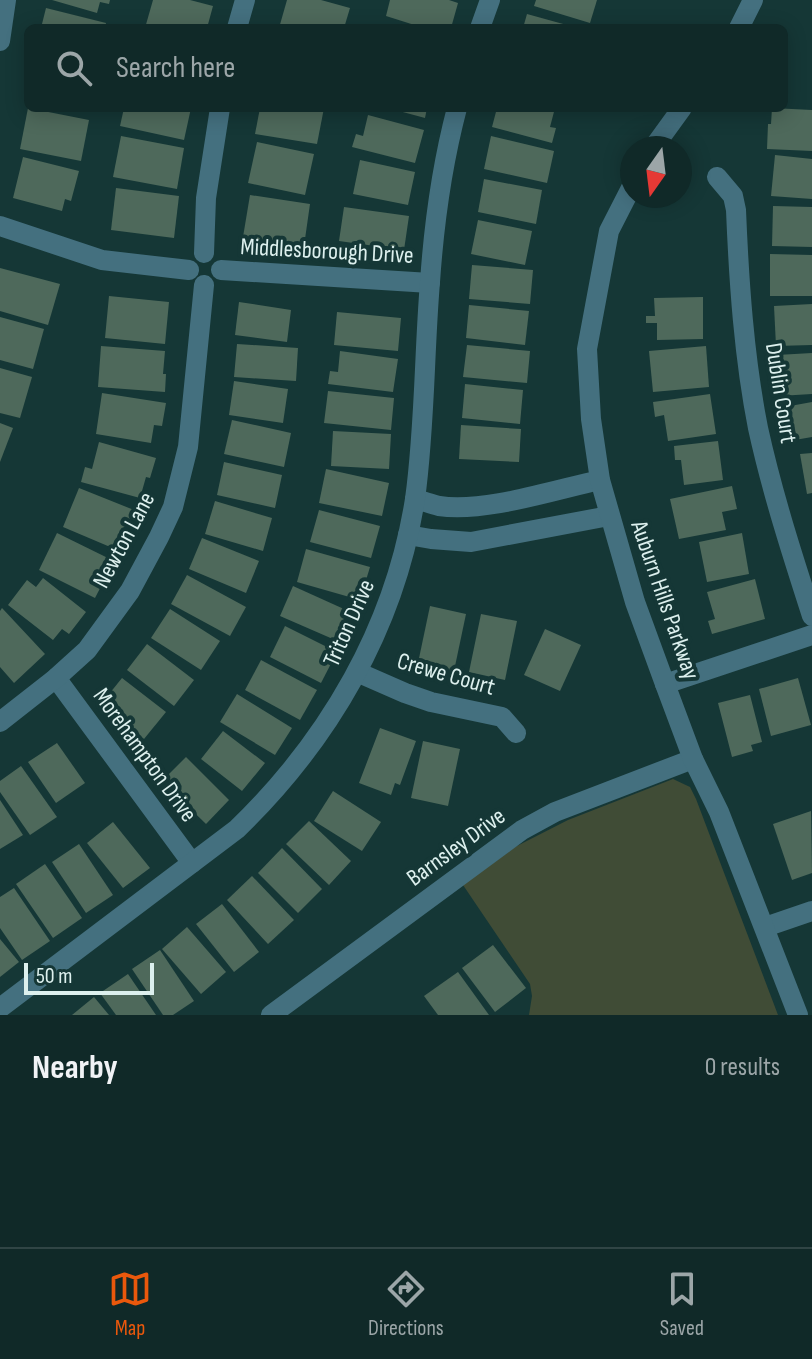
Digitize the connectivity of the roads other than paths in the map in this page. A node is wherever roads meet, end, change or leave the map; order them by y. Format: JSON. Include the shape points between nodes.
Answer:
{"nodes":[{"id":1,"x":6,"y":0,"type":"edge"},
{"id":2,"x":245,"y":0,"type":"edge"},
{"id":3,"x":490,"y":0,"type":"edge"},
{"id":4,"x":753,"y":0,"type":"edge"},
{"id":5,"x":238,"y":24,"type":"edge"},
{"id":6,"x":481,"y":24,"type":"edge"},
{"id":7,"x":741,"y":24,"type":"edge"},
{"id":8,"x":0,"y":41,"type":"edge"},
{"id":9,"x":219,"y":112,"type":"edge"},
{"id":10,"x":456,"y":112,"type":"edge"},
{"id":11,"x":679,"y":112,"type":"edge"},
{"id":12,"x":662,"y":136,"type":"edge"},
{"id":13,"x":717,"y":177,"type":"dead end"},
{"id":14,"x":621,"y":208,"type":"edge"},
{"id":15,"x":0,"y":226,"type":"edge"},
{"id":16,"x":204,"y":253,"type":"junction"},
{"id":17,"x":189,"y":270,"type":"junction"},
{"id":18,"x":221,"y":270,"type":"junction"},
{"id":19,"x":430,"y":283,"type":"junction"},
{"id":20,"x":204,"y":285,"type":"junction"},
{"id":21,"x":600,"y":480,"type":"junction"},
{"id":22,"x":415,"y":499,"type":"junction"},
{"id":23,"x":494,"y":504,"type":"junction"},
{"id":24,"x":609,"y":516,"type":"junction"},
{"id":25,"x":408,"y":535,"type":"junction"},
{"id":26,"x":499,"y":538,"type":"junction"},
{"id":27,"x":812,"y":616,"type":"edge"},
{"id":28,"x":812,"y":635,"type":"edge"},
{"id":29,"x":357,"y":672,"type":"junction"},
{"id":30,"x":56,"y":678,"type":"junction"},
{"id":31,"x":665,"y":684,"type":"junction"},
{"id":32,"x":0,"y":722,"type":"edge"},
{"id":33,"x":516,"y":733,"type":"dead end"},
{"id":34,"x":693,"y":759,"type":"junction"},
{"id":35,"x":192,"y":863,"type":"junction"},
{"id":36,"x":812,"y":911,"type":"edge"},
{"id":37,"x":765,"y":927,"type":"junction"},
{"id":38,"x":0,"y":1008,"type":"edge"},
{"id":39,"x":271,"y":1015,"type":"edge"},
{"id":40,"x":798,"y":1015,"type":"edge"}],
"edges":[{"from":1,"to":8,"type":"street"},
{"from":2,"to":5,"type":"street"},
{"from":3,"to":6,"type":"street"},
{"from":4,"to":7,"type":"street"},
{"from":9,"to":16,"type":"street"},
{"from":10,"to":19,"type":"street","name":"Triton Drive","via":[[439,197]]},
{"from":11,"to":12,"type":"street"},
{"from":13,"to":27,"type":"street","name":"Dublin Court","via":[[733,196],[736,210],[758,426]]},
{"from":14,"to":21,"type":"street","name":"Auburn Hills Parkway","via":[[609,231],[587,349]]},
{"from":15,"to":17,"type":"street","via":[[102,260]]},
{"from":16,"to":17,"type":"street","via":[[195,256]]},
{"from":16,"to":18,"type":"street","via":[[218,260]]},
{"from":17,"to":20,"type":"street","via":[[195,282]]},
{"from":18,"to":19,"type":"street","name":"Middlesborough Drive"},
{"from":18,"to":20,"type":"street","via":[[217,280]]},
{"from":19,"to":22,"type":"street","name":"Triton Drive"},
{"from":20,"to":30,"type":"street","name":"Newton Lane","via":[[190,436],[173,507],[130,591],[87,650]]},
{"from":21,"to":23,"type":"street"},
{"from":21,"to":24,"type":"street","name":"Auburn Hills Parkway"},
{"from":22,"to":23,"type":"street","via":[[440,506]]},
{"from":22,"to":25,"type":"street","name":"Triton Drive"},
{"from":23,"to":26,"type":"street"},
{"from":24,"to":26,"type":"street"},
{"from":24,"to":31,"type":"street","name":"Auburn Hills Parkway"},
{"from":25,"to":26,"type":"street","via":[[471,542]]},
{"from":25,"to":29,"type":"street","name":"Triton Drive","via":[[387,609]]},
{"from":28,"to":31,"type":"street"},
{"from":29,"to":33,"type":"street","name":"Crewe Court","via":[[431,702],[502,717]]},
{"from":29,"to":35,"type":"street","name":"Triton Drive","via":[[318,736],[275,790],[237,829]]},
{"from":30,"to":32,"type":"street","name":"Newton Lane"},
{"from":30,"to":35,"type":"street","name":"Morehampton Drive"},
{"from":31,"to":34,"type":"street","name":"Auburn Hills Parkway"},
{"from":34,"to":37,"type":"street","name":"Auburn Hills Parkway"},
{"from":34,"to":39,"type":"street","name":"Barnsley Drive","via":[[522,830]]},
{"from":35,"to":38,"type":"street","name":"Triton Drive"},
{"from":36,"to":37,"type":"street"},
{"from":37,"to":40,"type":"street","name":"Auburn Hills Parkway"}]}
